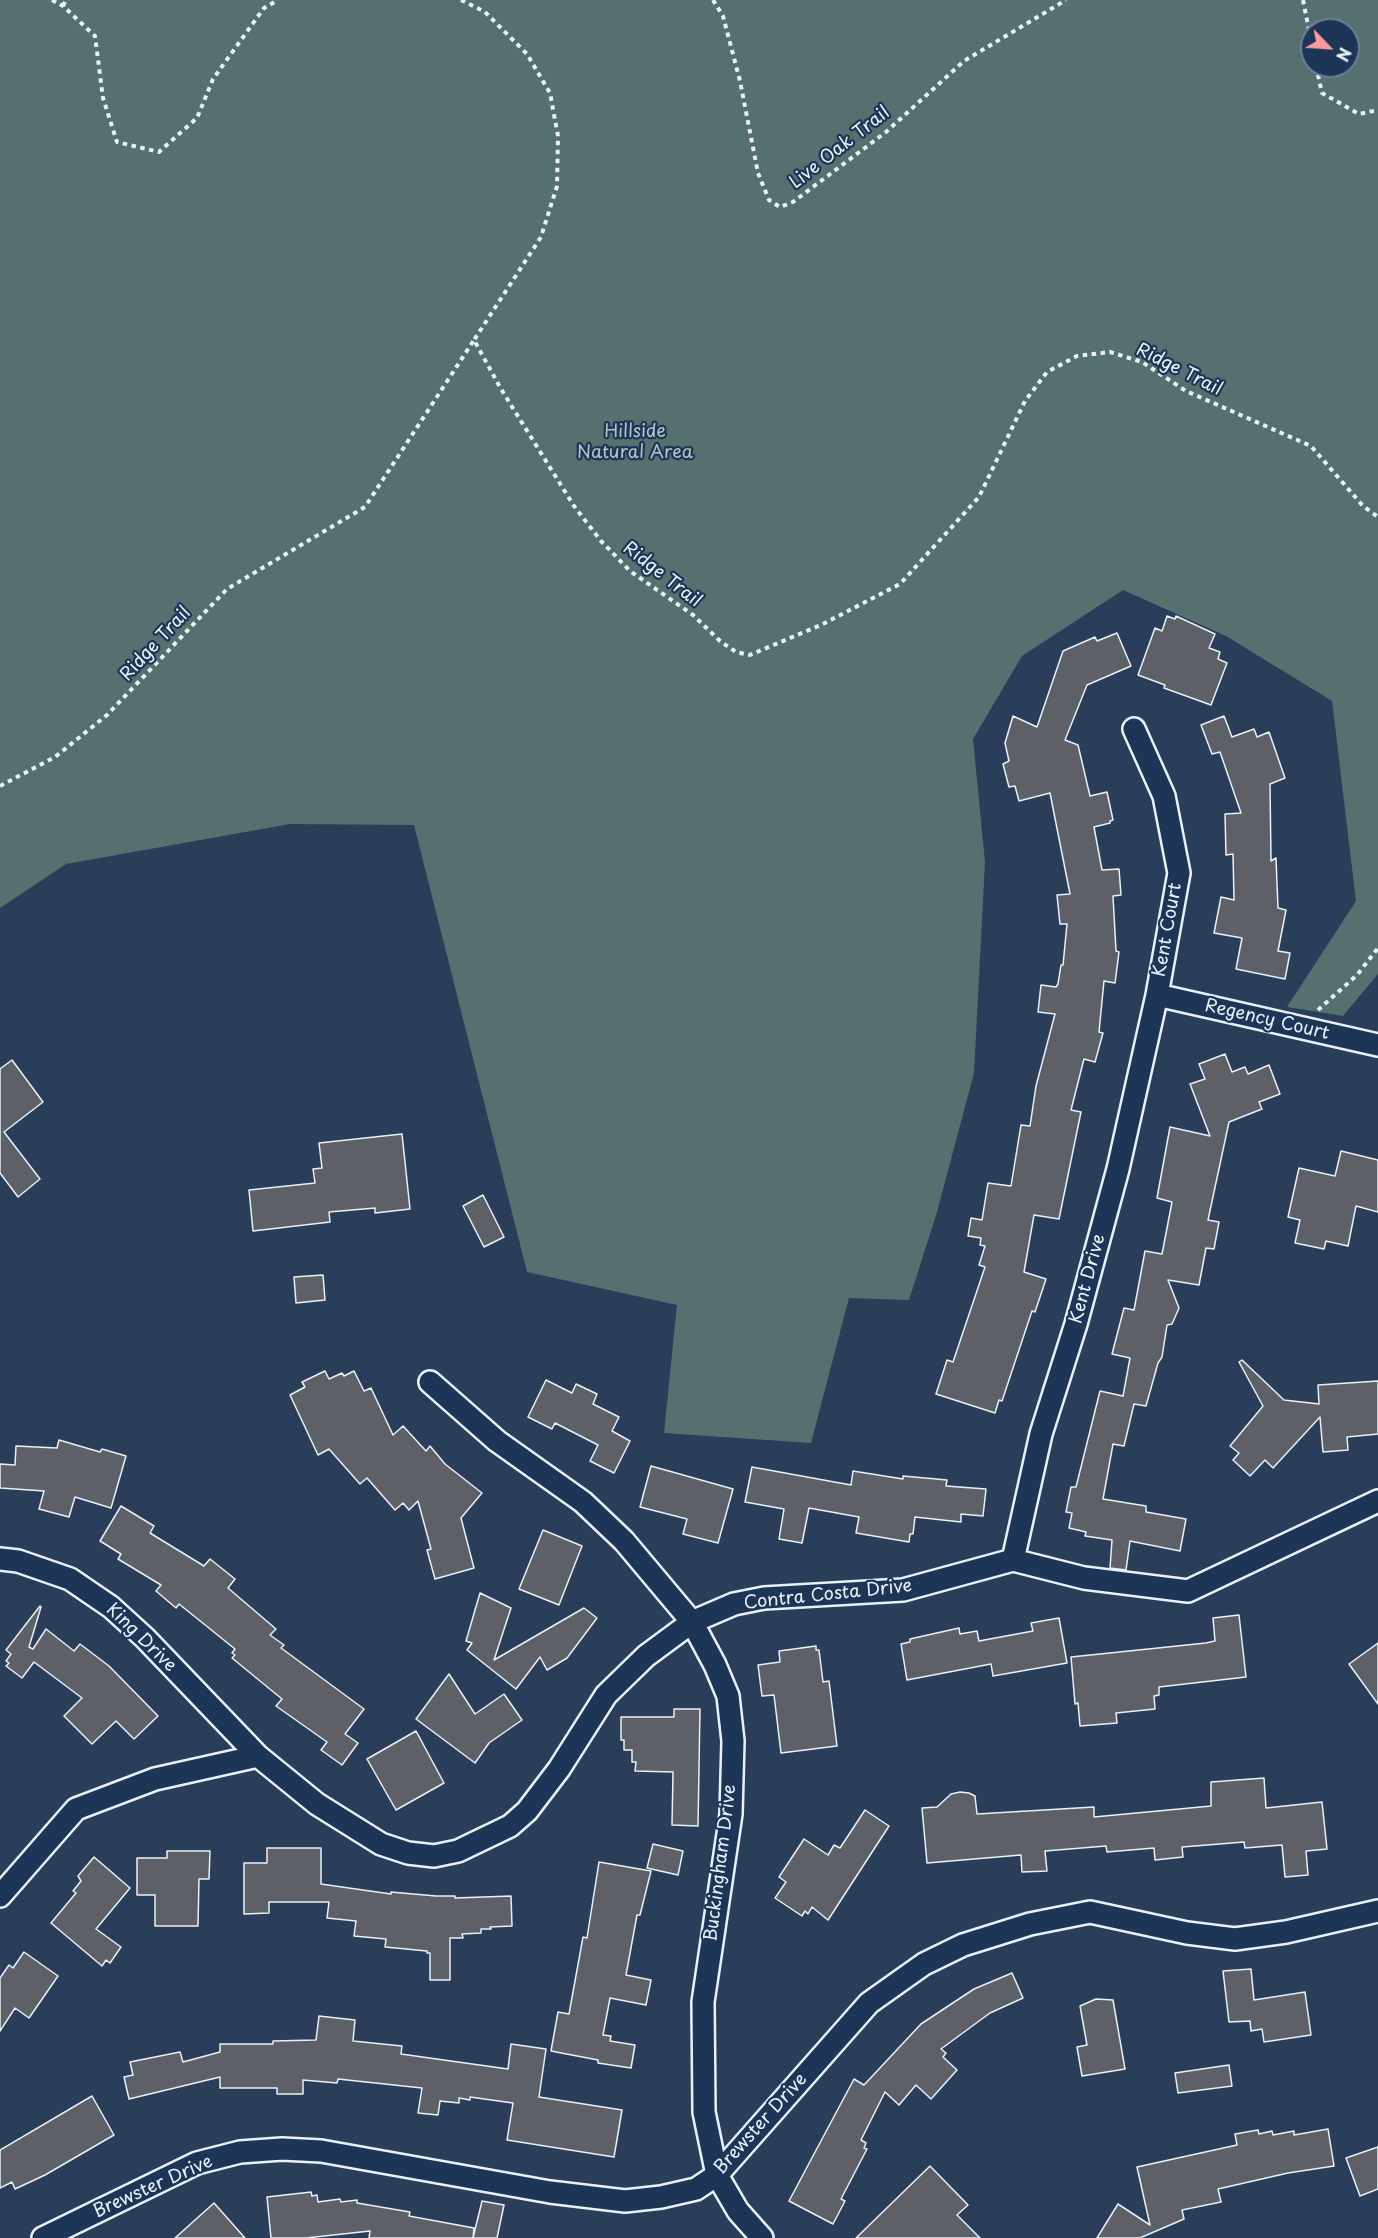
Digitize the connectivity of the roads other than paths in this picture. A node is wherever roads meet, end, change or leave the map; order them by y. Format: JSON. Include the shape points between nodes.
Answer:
{"nodes":[{"id":1,"x":1134,"y":729,"type":"dead end"},
{"id":2,"x":1157,"y":995,"type":"junction"},
{"id":3,"x":1378,"y":1045,"type":"edge"},
{"id":4,"x":430,"y":1382,"type":"dead end"},
{"id":5,"x":1378,"y":1501,"type":"edge"},
{"id":6,"x":0,"y":1559,"type":"edge"},
{"id":7,"x":1012,"y":1560,"type":"junction"},
{"id":8,"x":692,"y":1622,"type":"junction"},
{"id":9,"x":258,"y":1756,"type":"junction"},
{"id":10,"x":0,"y":1896,"type":"edge"},
{"id":11,"x":1378,"y":1911,"type":"edge"},
{"id":12,"x":717,"y":2175,"type":"junction"},
{"id":13,"x":43,"y":2238,"type":"edge"},
{"id":14,"x":762,"y":2238,"type":"edge"}],
"edges":[{"from":1,"to":2,"type":"street","name":"Kent Court","via":[[1164,796],[1179,873]]},
{"from":2,"to":3,"type":"street","name":"Regency Court"},
{"from":2,"to":7,"type":"street","name":"Kent Drive","via":[[1118,1169],[1041,1434]]},
{"from":4,"to":8,"type":"street","name":"Buckingham Drive","via":[[497,1441],[583,1502],[624,1541]]},
{"from":5,"to":7,"type":"street","name":"Contra Costa Drive","via":[[1188,1591],[1084,1578]]},
{"from":6,"to":9,"type":"street","name":"King Drive","via":[[18,1561],[70,1579],[111,1607]]},
{"from":7,"to":8,"type":"street","name":"Contra Costa Drive","via":[[903,1590],[764,1598],[734,1604]]},
{"from":8,"to":9,"type":"street","name":"Contra Costa Drive","via":[[646,1656],[606,1695],[527,1811],[510,1826],[458,1851],[434,1856],[381,1844],[317,1804]]},
{"from":8,"to":12,"type":"street","name":"Buckingham Drive","via":[[728,1696],[733,1741],[731,1814],[703,2002],[704,2112]]},
{"from":9,"to":10,"type":"street","via":[[155,1779],[76,1809]]},
{"from":11,"to":12,"type":"street","name":"Brewster Drive","via":[[1235,1939],[1089,1912],[1030,1924],[963,1945],[924,1964],[869,2003]]},
{"from":12,"to":13,"type":"street","name":"Brewster Drive","via":[[696,2189],[625,2201],[550,2192],[321,2151],[240,2152],[197,2163]]},
{"from":12,"to":14,"type":"street","name":"Buckingham Drive","via":[[738,2211]]}]}
